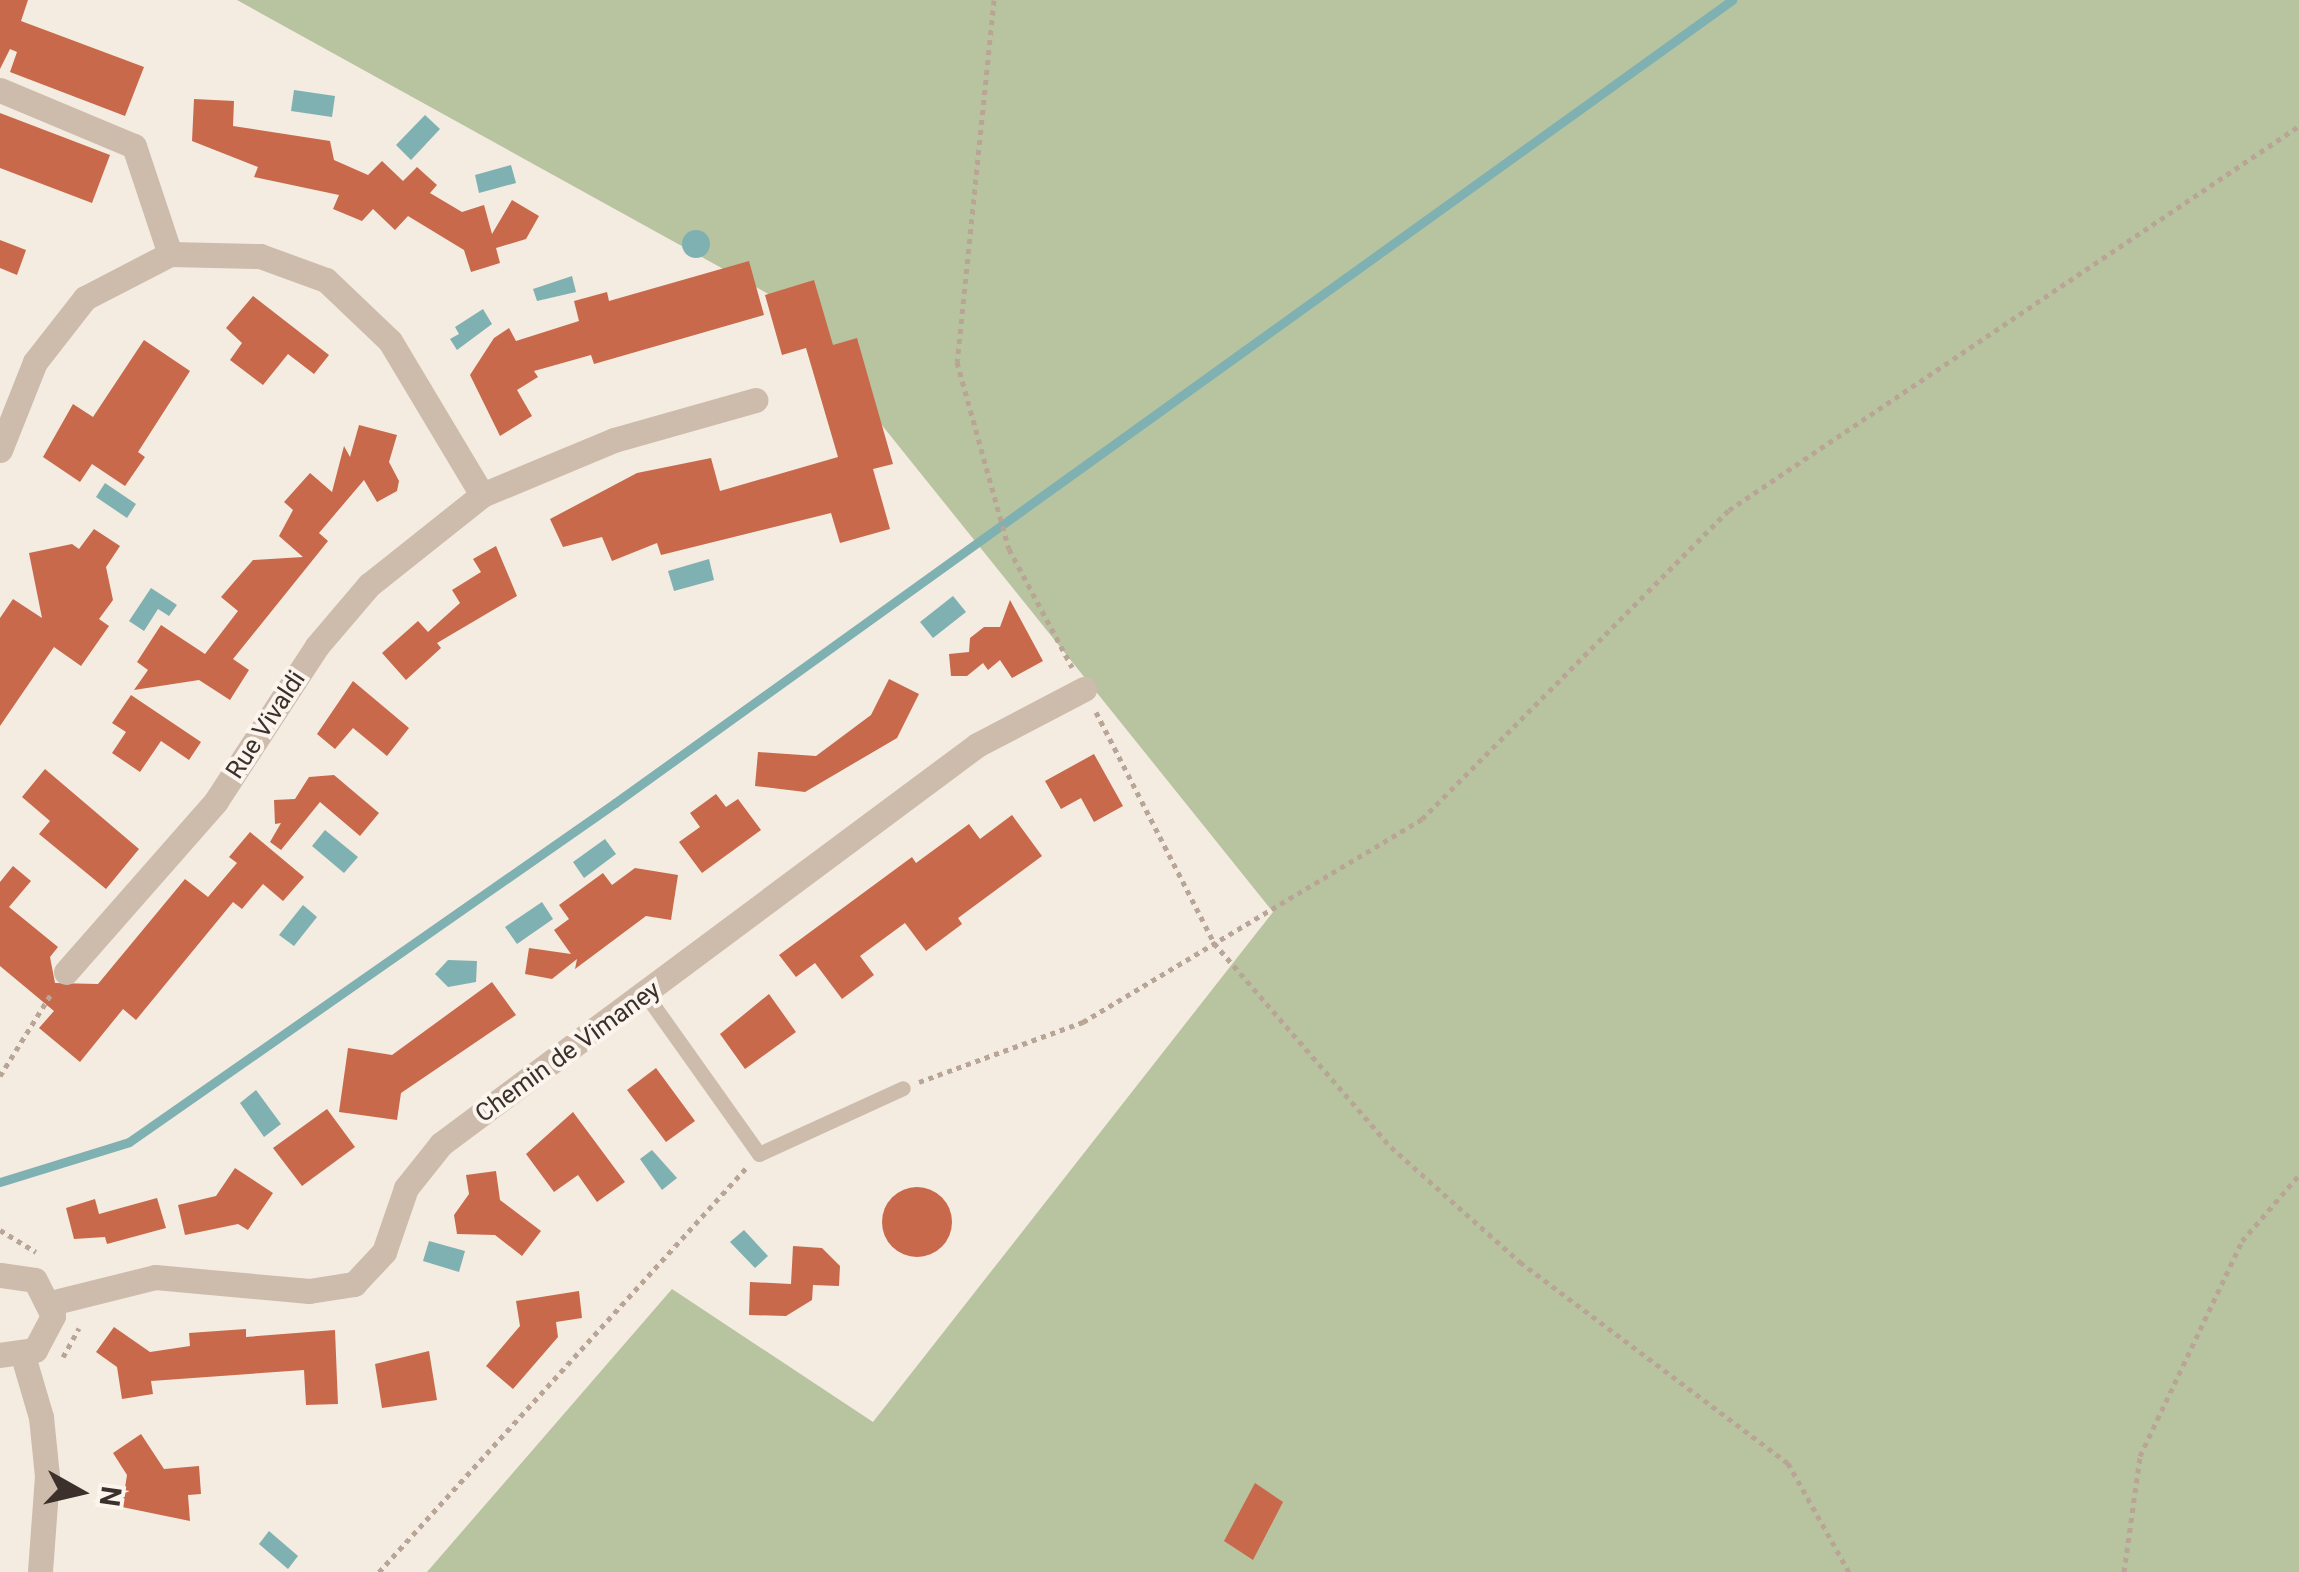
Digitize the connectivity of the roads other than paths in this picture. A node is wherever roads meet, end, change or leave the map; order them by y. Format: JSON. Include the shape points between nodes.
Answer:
{"nodes":[{"id":1,"x":0,"y":90,"type":"edge"},
{"id":2,"x":170,"y":254,"type":"junction"},
{"id":3,"x":755,"y":400,"type":"dead end"},
{"id":4,"x":0,"y":450,"type":"edge"},
{"id":5,"x":482,"y":495,"type":"junction"},
{"id":6,"x":1084,"y":689,"type":"road end"},
{"id":7,"x":66,"y":972,"type":"road end"},
{"id":8,"x":646,"y":995,"type":"junction"},
{"id":9,"x":902,"y":1088,"type":"road end"},
{"id":10,"x":0,"y":1275,"type":"edge"},
{"id":11,"x":51,"y":1303,"type":"junction"},
{"id":12,"x":12,"y":1356,"type":"edge"},
{"id":13,"x":40,"y":1572,"type":"edge"}],
"edges":[{"from":1,"to":2,"type":"street","via":[[134,146]]},
{"from":2,"to":4,"type":"street","via":[[84,298],[35,362]]},
{"from":2,"to":5,"type":"street","via":[[260,256],[326,280],[390,340]]},
{"from":3,"to":5,"type":"street","name":"Rue Vivaldi","via":[[614,440]]},
{"from":5,"to":7,"type":"street","name":"Rue Vivaldi","via":[[369,585],[317,646],[216,801]]},
{"from":6,"to":8,"type":"street","name":"Chemin de Vimaney","via":[[977,745]]},
{"from":8,"to":9,"type":"lane","via":[[758,1154]]},
{"from":8,"to":11,"type":"street","name":"Chemin de Vimaney","via":[[442,1144],[406,1188],[384,1252],[354,1284],[309,1291],[155,1278]]},
{"from":10,"to":11,"type":"street","via":[[35,1280]]},
{"from":11,"to":12,"type":"street","via":[[51,1329]]},
{"from":12,"to":13,"type":"street","via":[[41,1417],[47,1476]]}]}
